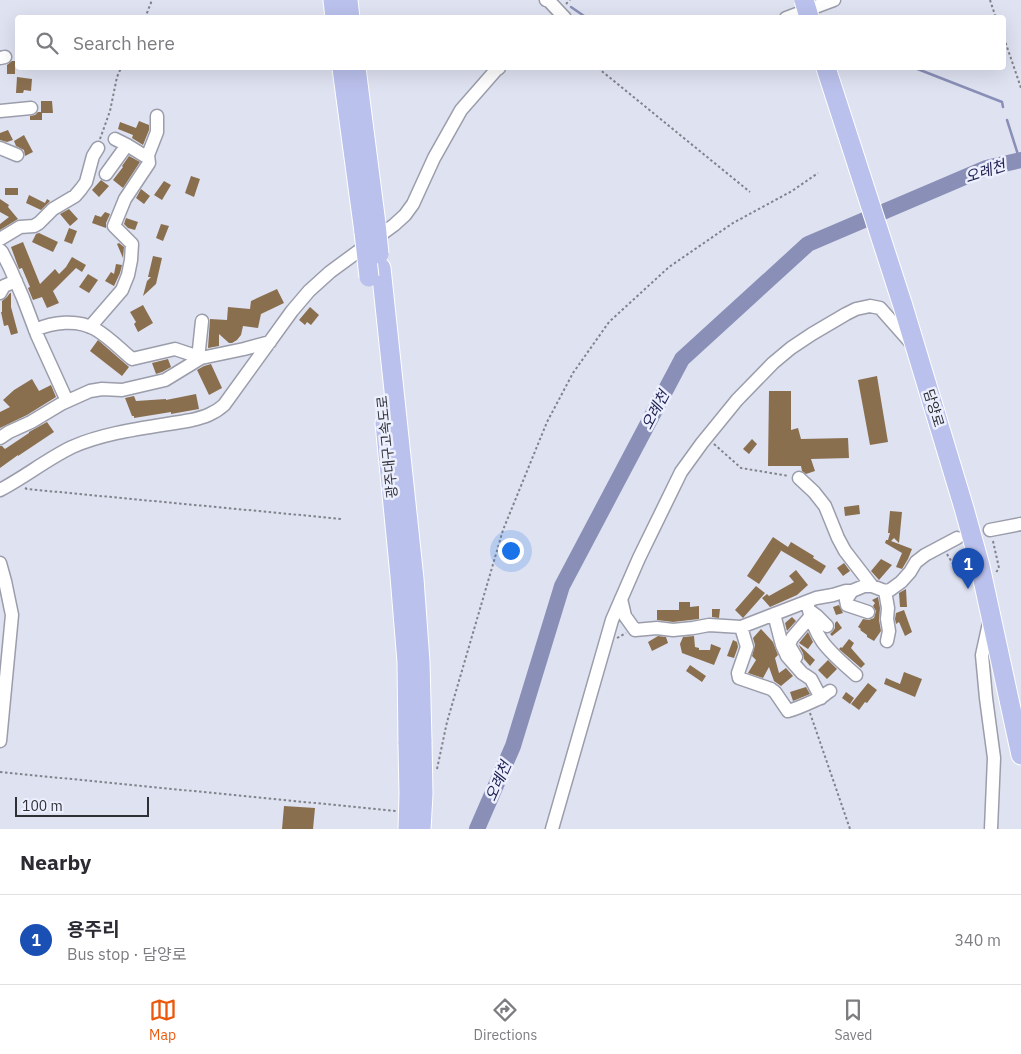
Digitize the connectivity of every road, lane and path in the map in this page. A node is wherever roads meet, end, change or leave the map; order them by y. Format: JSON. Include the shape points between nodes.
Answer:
{"nodes":[{"id":1,"x":152,"y":0,"type":"edge"},
{"id":2,"x":333,"y":0,"type":"edge"},
{"id":3,"x":348,"y":0,"type":"edge"},
{"id":4,"x":546,"y":0,"type":"edge"},
{"id":5,"x":804,"y":0,"type":"edge"},
{"id":6,"x":834,"y":0,"type":"edge"},
{"id":7,"x":990,"y":0,"type":"edge"},
{"id":8,"x":146,"y":15,"type":"edge"},
{"id":9,"x":335,"y":15,"type":"edge"},
{"id":10,"x":350,"y":15,"type":"edge"},
{"id":11,"x":562,"y":15,"type":"edge"},
{"id":12,"x":794,"y":15,"type":"edge"},
{"id":13,"x":808,"y":15,"type":"edge"},
{"id":14,"x":995,"y":15,"type":"edge"},
{"id":15,"x":1006,"y":44,"type":"edge"},
{"id":16,"x":120,"y":70,"type":"edge"},
{"id":17,"x":342,"y":70,"type":"edge"},
{"id":18,"x":356,"y":70,"type":"edge"},
{"id":19,"x":497,"y":70,"type":"edge"},
{"id":20,"x":600,"y":70,"type":"edge"},
{"id":21,"x":827,"y":70,"type":"edge"},
{"id":22,"x":1021,"y":88,"type":"edge"},
{"id":23,"x":31,"y":108,"type":"dead end"},
{"id":24,"x":0,"y":111,"type":"edge"},
{"id":25,"x":158,"y":116,"type":"dead end"},
{"id":26,"x":115,"y":139,"type":"dead end"},
{"id":27,"x":127,"y":145,"type":"junction"},
{"id":28,"x":0,"y":148,"type":"edge"},
{"id":29,"x":98,"y":148,"type":"joint"},
{"id":30,"x":17,"y":155,"type":"dead end"},
{"id":31,"x":148,"y":158,"type":"junction"},
{"id":32,"x":818,"y":173,"type":"dead end"},
{"id":33,"x":106,"y":174,"type":"dead end"},
{"id":34,"x":750,"y":192,"type":"dead end"},
{"id":35,"x":370,"y":228,"type":"junction"},
{"id":36,"x":0,"y":239,"type":"edge"},
{"id":37,"x":0,"y":250,"type":"edge"},
{"id":38,"x":16,"y":281,"type":"junction"},
{"id":39,"x":0,"y":293,"type":"edge"},
{"id":40,"x":202,"y":321,"type":"dead end"},
{"id":41,"x":90,"y":328,"type":"junction"},
{"id":42,"x":35,"y":330,"type":"junction"},
{"id":43,"x":270,"y":342,"type":"junction"},
{"id":44,"x":916,"y":349,"type":"junction"},
{"id":45,"x":198,"y":359,"type":"junction"},
{"id":46,"x":67,"y":401,"type":"junction"},
{"id":47,"x":706,"y":437,"type":"junction"},
{"id":48,"x":0,"y":438,"type":"edge"},
{"id":49,"x":799,"y":478,"type":"joint"},
{"id":50,"x":14,"y":482,"type":"junction"},
{"id":51,"x":0,"y":490,"type":"edge"},
{"id":52,"x":342,"y":519,"type":"dead end"},
{"id":53,"x":1021,"y":524,"type":"edge"},
{"id":54,"x":990,"y":530,"type":"dead end"},
{"id":55,"x":957,"y":538,"type":"dead end"},
{"id":56,"x":943,"y":546,"type":"junction"},
{"id":57,"x":0,"y":563,"type":"edge"},
{"id":58,"x":964,"y":564,"type":"dead end"},
{"id":59,"x":872,"y":586,"type":"junction"},
{"id":60,"x":852,"y":591,"type":"junction"},
{"id":61,"x":885,"y":591,"type":"junction"},
{"id":62,"x":621,"y":599,"type":"junction"},
{"id":63,"x":809,"y":610,"type":"junction"},
{"id":64,"x":868,"y":612,"type":"dead end"},
{"id":65,"x":774,"y":614,"type":"junction"},
{"id":66,"x":991,"y":615,"type":"junction"},
{"id":67,"x":827,"y":626,"type":"dead end"},
{"id":68,"x":742,"y":627,"type":"junction"},
{"id":69,"x":887,"y":641,"type":"dead end"},
{"id":70,"x":796,"y":657,"type":"dead end"},
{"id":71,"x":856,"y":675,"type":"dead end"},
{"id":72,"x":807,"y":705,"type":"junction"},
{"id":73,"x":0,"y":741,"type":"edge"},
{"id":74,"x":415,"y":743,"type":"junction"},
{"id":75,"x":1021,"y":755,"type":"edge"},
{"id":76,"x":0,"y":772,"type":"edge"},
{"id":77,"x":436,"y":772,"type":"dead end"},
{"id":78,"x":401,"y":811,"type":"dead end"},
{"id":79,"x":408,"y":829,"type":"edge"},
{"id":80,"x":421,"y":829,"type":"edge"},
{"id":81,"x":552,"y":829,"type":"edge"},
{"id":82,"x":850,"y":829,"type":"edge"},
{"id":83,"x":991,"y":829,"type":"edge"}],
"edges":[{"from":1,"to":8,"type":"path"},
{"from":2,"to":9,"type":"highway"},
{"from":3,"to":10,"type":"highway"},
{"from":4,"to":11,"type":"street"},
{"from":5,"to":13,"type":"highway","bridge":true},
{"from":6,"to":12,"type":"street"},
{"from":7,"to":14,"type":"path"},
{"from":15,"to":22,"type":"path"},
{"from":16,"to":29,"type":"path"},
{"from":17,"to":35,"type":"highway","name":"광주대구고속도로"},
{"from":18,"to":35,"type":"highway","name":"광주대구고속도로"},
{"from":19,"to":43,"type":"street","via":[[461,110],[405,215],[313,287]]},
{"from":20,"to":34,"type":"path"},
{"from":21,"to":44,"type":"highway","name":"담양로"},
{"from":23,"to":24,"type":"street"},
{"from":25,"to":31,"type":"street","via":[[157,132]]},
{"from":26,"to":27,"type":"street"},
{"from":27,"to":31,"type":"street"},
{"from":27,"to":33,"type":"street"},
{"from":28,"to":30,"type":"street"},
{"from":29,"to":36,"type":"street","via":[[86,182],[75,196],[34,226],[20,227]]},
{"from":31,"to":41,"type":"street","via":[[149,163],[126,199],[114,226],[132,244],[128,275],[122,290]]},
{"from":32,"to":77,"type":"path","via":[[734,222],[669,267],[609,322],[573,373],[547,422],[503,530],[447,722]]},
{"from":35,"to":74,"type":"highway","name":"광주대구고속도로","bridge":true},
{"from":37,"to":38,"type":"street"},
{"from":38,"to":39,"type":"street","via":[[4,286]]},
{"from":38,"to":42,"type":"street"},
{"from":40,"to":45,"type":"street"},
{"from":41,"to":42,"type":"street","via":[[60,323]]},
{"from":41,"to":45,"type":"street","via":[[132,359],[175,349]]},
{"from":42,"to":46,"type":"street"},
{"from":43,"to":45,"type":"street"},
{"from":43,"to":50,"type":"street","via":[[224,405],[215,412],[192,420],[88,441],[64,450]]},
{"from":44,"to":47,"type":"street","via":[[880,308],[856,309],[827,324],[773,363]]},
{"from":44,"to":66,"type":"highway","name":"담양로","via":[[964,508]]},
{"from":45,"to":46,"type":"street","via":[[164,380],[122,390],[96,390]]},
{"from":46,"to":48,"type":"street"},
{"from":47,"to":49,"type":"path","via":[[741,468]]},
{"from":47,"to":62,"type":"street","via":[[681,472]]},
{"from":49,"to":59,"type":"street","via":[[825,506],[845,551]]},
{"from":50,"to":51,"type":"street"},
{"from":50,"to":52,"type":"path","via":[[27,489]]},
{"from":53,"to":54,"type":"street"},
{"from":55,"to":56,"type":"street"},
{"from":56,"to":58,"type":"path","via":[[953,564]]},
{"from":56,"to":61,"type":"street","via":[[925,555],[901,582]]},
{"from":57,"to":73,"type":"street","via":[[12,616]]},
{"from":59,"to":60,"type":"street"},
{"from":59,"to":61,"type":"street"},
{"from":60,"to":63,"type":"street","via":[[816,598]]},
{"from":60,"to":64,"type":"street","via":[[847,604]]},
{"from":61,"to":69,"type":"street"},
{"from":62,"to":68,"type":"street","via":[[625,616],[635,630],[673,630],[709,625]]},
{"from":62,"to":81,"type":"street","via":[[603,647]]},
{"from":63,"to":65,"type":"street"},
{"from":63,"to":67,"type":"street"},
{"from":63,"to":70,"type":"street","via":[[789,645]]},
{"from":63,"to":71,"type":"street","via":[[819,638]]},
{"from":65,"to":68,"type":"street"},
{"from":65,"to":72,"type":"street","via":[[787,656],[826,694]]},
{"from":66,"to":75,"type":"highway","name":"담양로"},
{"from":66,"to":83,"type":"street","via":[[982,655],[994,758]]},
{"from":68,"to":72,"type":"street","via":[[747,647],[739,678],[771,689],[788,711]]},
{"from":72,"to":82,"type":"path"},
{"from":74,"to":79,"type":"highway","name":"광주대구고속도로","bridge":true},
{"from":74,"to":80,"type":"highway","name":"광주대구고속도로","bridge":true,"via":[[423,794]]},
{"from":76,"to":78,"type":"path"}]}
